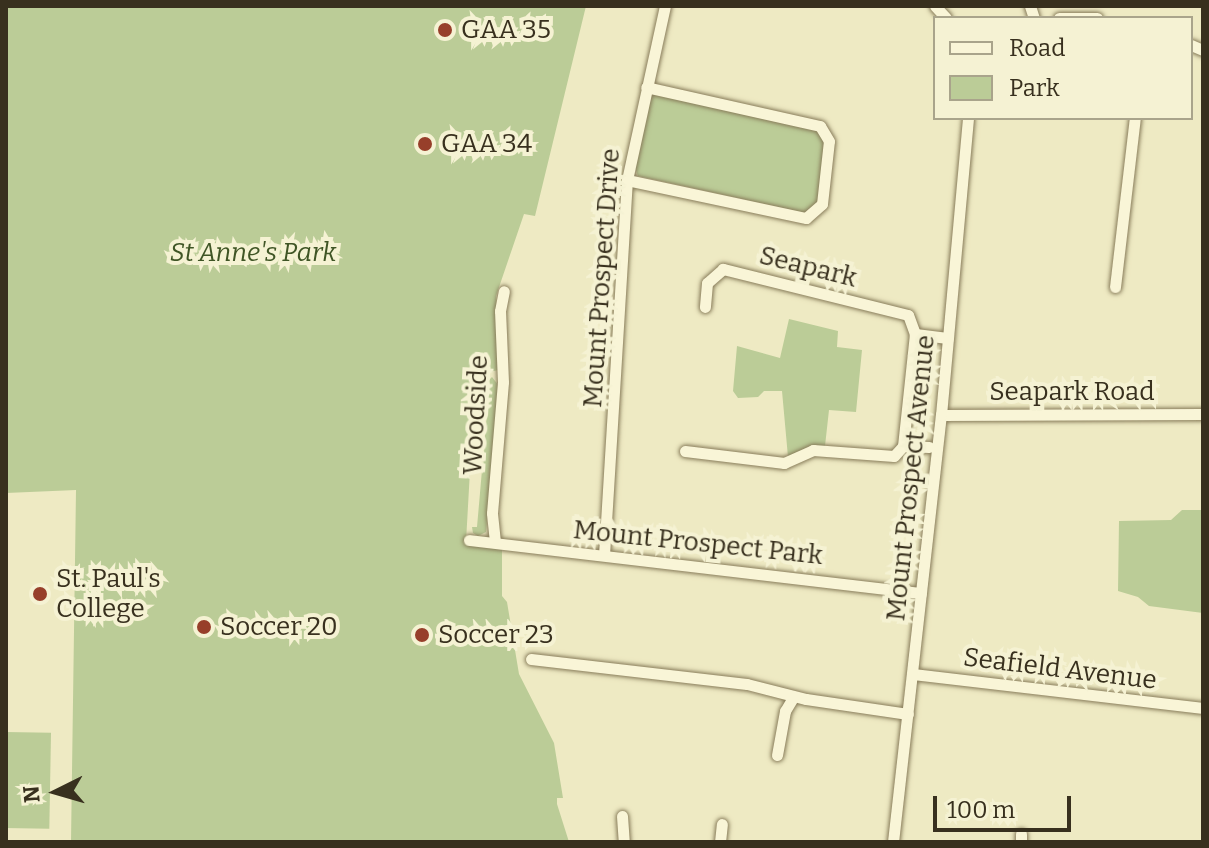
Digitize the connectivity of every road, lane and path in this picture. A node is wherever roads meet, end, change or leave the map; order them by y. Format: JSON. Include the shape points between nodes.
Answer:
{"nodes":[{"id":1,"x":665,"y":6,"type":"edge"},
{"id":2,"x":646,"y":87,"type":"junction"},
{"id":3,"x":968,"y":120,"type":"edge"},
{"id":4,"x":1135,"y":120,"type":"edge"},
{"id":5,"x":627,"y":180,"type":"junction"},
{"id":6,"x":1115,"y":287,"type":"dead end"},
{"id":7,"x":504,"y":291,"type":"dead end"},
{"id":8,"x":705,"y":307,"type":"dead end"},
{"id":9,"x":915,"y":334,"type":"junction"},
{"id":10,"x":948,"y":338,"type":"junction"},
{"id":11,"x":1203,"y":414,"type":"edge"},
{"id":12,"x":941,"y":415,"type":"junction"},
{"id":13,"x":903,"y":446,"type":"junction"},
{"id":14,"x":929,"y":447,"type":"dead end"},
{"id":15,"x":685,"y":451,"type":"dead end"},
{"id":16,"x":469,"y":540,"type":"dead end"},
{"id":17,"x":495,"y":542,"type":"junction"},
{"id":18,"x":604,"y":555,"type":"junction"},
{"id":19,"x":921,"y":593,"type":"junction"},
{"id":20,"x":531,"y":659,"type":"dead end"},
{"id":21,"x":913,"y":674,"type":"junction"},
{"id":22,"x":794,"y":696,"type":"junction"},
{"id":23,"x":1203,"y":708,"type":"edge"},
{"id":24,"x":908,"y":714,"type":"junction"},
{"id":25,"x":777,"y":755,"type":"dead end"},
{"id":26,"x":622,"y":816,"type":"dead end"},
{"id":27,"x":722,"y":824,"type":"dead end"},
{"id":28,"x":624,"y":842,"type":"edge"},
{"id":29,"x":720,"y":842,"type":"edge"},
{"id":30,"x":893,"y":842,"type":"edge"}],
"edges":[{"from":1,"to":2,"type":"street","name":"Mount Prospect Drive"},
{"from":2,"to":5,"type":"street","name":"Mount Prospect Drive"},
{"from":2,"to":5,"type":"street","via":[[820,126],[829,141],[822,204],[806,218]]},
{"from":3,"to":10,"type":"street","name":"Mount Prospect Avenue"},
{"from":4,"to":6,"type":"street"},
{"from":5,"to":18,"type":"street","name":"Mount Prospect Drive"},
{"from":7,"to":17,"type":"street","name":"Woodside","via":[[504,374],[492,513]]},
{"from":8,"to":9,"type":"street","name":"Seapark","via":[[707,283],[723,269],[908,315]]},
{"from":9,"to":10,"type":"street"},
{"from":9,"to":13,"type":"street"},
{"from":10,"to":12,"type":"street","name":"Mount Prospect Avenue"},
{"from":11,"to":12,"type":"street","name":"Seapark Road"},
{"from":12,"to":19,"type":"street","name":"Mount Prospect Avenue"},
{"from":13,"to":14,"type":"street"},
{"from":13,"to":15,"type":"street","via":[[894,456],[813,450],[784,463]]},
{"from":16,"to":17,"type":"street","name":"Mount Prospect Park"},
{"from":17,"to":18,"type":"street","name":"Mount Prospect Park"},
{"from":18,"to":19,"type":"street","name":"Mount Prospect Park"},
{"from":19,"to":21,"type":"street","name":"Mount Prospect Avenue"},
{"from":20,"to":22,"type":"street","via":[[747,684]]},
{"from":21,"to":23,"type":"street","name":"Seafield Avenue"},
{"from":21,"to":24,"type":"street","name":"Mount Prospect Avenue"},
{"from":22,"to":24,"type":"street"},
{"from":22,"to":25,"type":"street","via":[[785,711]]},
{"from":24,"to":30,"type":"street","name":"Mount Prospect Avenue"},
{"from":26,"to":28,"type":"street"},
{"from":27,"to":29,"type":"street"}]}
